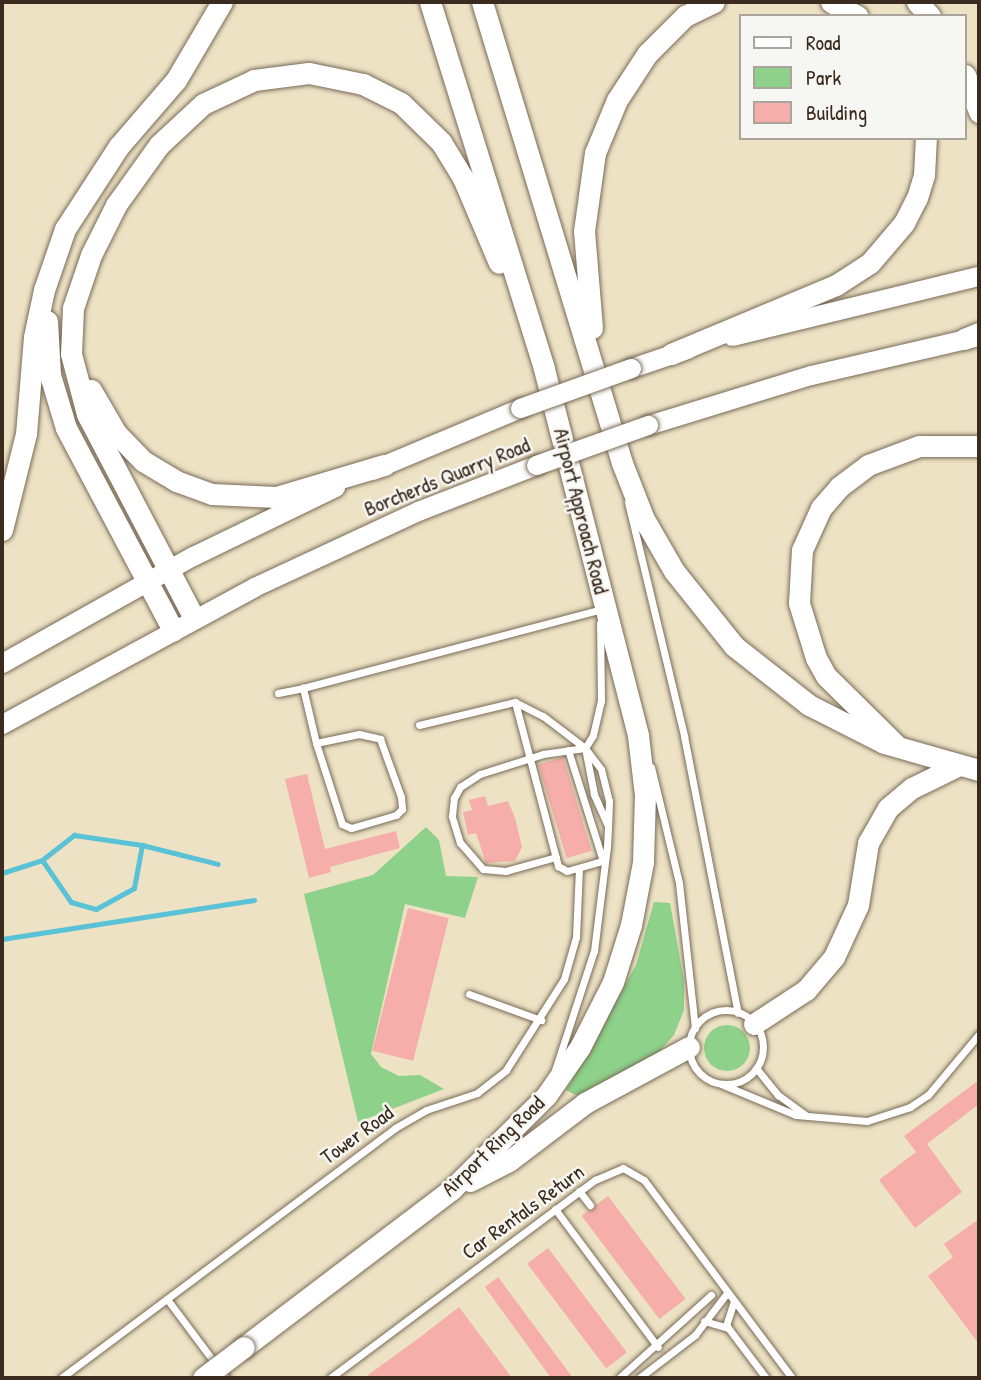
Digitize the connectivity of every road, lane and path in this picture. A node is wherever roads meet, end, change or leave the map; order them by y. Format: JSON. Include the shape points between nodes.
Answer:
{"nodes":[{"id":1,"x":222,"y":2,"type":"edge"},
{"id":2,"x":430,"y":2,"type":"edge"},
{"id":3,"x":482,"y":2,"type":"edge"},
{"id":4,"x":715,"y":2,"type":"edge"},
{"id":5,"x":831,"y":2,"type":"edge"},
{"id":6,"x":853,"y":14,"type":"edge"},
{"id":7,"x":967,"y":81,"type":"edge"},
{"id":8,"x":978,"y":113,"type":"edge"},
{"id":9,"x":926,"y":140,"type":"edge"},
{"id":10,"x":99,"y":238,"type":"junction"},
{"id":11,"x":52,"y":270,"type":"junction"},
{"id":12,"x":979,"y":276,"type":"edge"},
{"id":13,"x":974,"y":336,"type":"edge"},
{"id":14,"x":671,"y":354,"type":"junction"},
{"id":15,"x":593,"y":358,"type":"junction"},
{"id":16,"x":544,"y":368,"type":"junction"},
{"id":17,"x":979,"y":446,"type":"edge"},
{"id":18,"x":622,"y":463,"type":"junction"},
{"id":19,"x":384,"y":465,"type":"junction"},
{"id":20,"x":2,"y":530,"type":"edge"},
{"id":21,"x":168,"y":569,"type":"junction"},
{"id":22,"x":146,"y":582,"type":"junction"},
{"id":23,"x":600,"y":601,"type":"junction"},
{"id":24,"x":194,"y":618,"type":"junction"},
{"id":25,"x":173,"y":630,"type":"junction"},
{"id":26,"x":2,"y":663,"type":"edge"},
{"id":27,"x":303,"y":688,"type":"junction"},
{"id":28,"x":278,"y":693,"type":"dead end"},
{"id":29,"x":515,"y":702,"type":"junction"},
{"id":30,"x":2,"y":724,"type":"edge"},
{"id":31,"x":419,"y":725,"type":"dead end"},
{"id":32,"x":638,"y":735,"type":"junction"},
{"id":33,"x":316,"y":743,"type":"junction"},
{"id":34,"x":585,"y":748,"type":"junction"},
{"id":35,"x":900,"y":749,"type":"junction"},
{"id":36,"x":568,"y":751,"type":"junction"},
{"id":37,"x":529,"y":759,"type":"junction"},
{"id":38,"x":957,"y":766,"type":"junction"},
{"id":39,"x":979,"y":770,"type":"edge"},
{"id":40,"x":608,"y":826,"type":"junction"},
{"id":41,"x":556,"y":857,"type":"junction"},
{"id":42,"x":603,"y":862,"type":"junction"},
{"id":43,"x":579,"y":868,"type":"junction"},
{"id":44,"x":469,"y":994,"type":"dead end"},
{"id":45,"x":746,"y":1018,"type":"junction"},
{"id":46,"x":541,"y":1020,"type":"junction"},
{"id":47,"x":979,"y":1034,"type":"edge"},
{"id":48,"x":692,"y":1037,"type":"junction"},
{"id":49,"x":756,"y":1068,"type":"junction"},
{"id":50,"x":721,"y":1084,"type":"junction"},
{"id":51,"x":552,"y":1088,"type":"junction"},
{"id":52,"x":810,"y":1118,"type":"junction"},
{"id":53,"x":452,"y":1189,"type":"junction"},
{"id":54,"x":579,"y":1191,"type":"junction"},
{"id":55,"x":590,"y":1205,"type":"dead end"},
{"id":56,"x":555,"y":1209,"type":"junction"},
{"id":57,"x":727,"y":1293,"type":"junction"},
{"id":58,"x":711,"y":1295,"type":"dead end"},
{"id":59,"x":167,"y":1299,"type":"junction"},
{"id":60,"x":734,"y":1301,"type":"junction"},
{"id":61,"x":704,"y":1321,"type":"junction"},
{"id":62,"x":728,"y":1328,"type":"junction"},
{"id":63,"x":657,"y":1347,"type":"junction"},
{"id":64,"x":61,"y":1378,"type":"edge"},
{"id":65,"x":203,"y":1378,"type":"edge"},
{"id":66,"x":226,"y":1378,"type":"edge"},
{"id":67,"x":330,"y":1378,"type":"edge"},
{"id":68,"x":619,"y":1378,"type":"edge"},
{"id":69,"x":639,"y":1378,"type":"edge"},
{"id":70,"x":766,"y":1378,"type":"edge"},
{"id":71,"x":792,"y":1378,"type":"edge"}],
"edges":[{"from":1,"to":11,"type":"main road","via":[[176,80],[119,146],[77,208]]},
{"from":2,"to":16,"type":"main road","name":"Airport Approach Road"},
{"from":3,"to":15,"type":"main road"},
{"from":4,"to":15,"type":"main road","via":[[685,16],[647,54],[617,100],[596,153],[584,232]]},
{"from":5,"to":6,"type":"main road"},
{"from":7,"to":8,"type":"main road"},
{"from":9,"to":14,"type":"main road","via":[[924,175],[910,215],[864,269]]},
{"from":10,"to":16,"type":"main road","via":[[148,159],[203,104],[240,84],[281,74],[350,79],[401,103],[449,153]]},
{"from":10,"to":19,"type":"main road","via":[[81,303],[83,360],[102,412],[143,461],[200,491],[250,499],[289,495]]},
{"from":10,"to":21,"type":"main road","via":[[73,308],[76,384]]},
{"from":11,"to":20,"type":"main road","via":[[34,337],[26,435]]},
{"from":11,"to":22,"type":"main road","via":[[47,339],[57,402]]},
{"from":12,"to":14,"type":"main road","name":"Borcherds Quarry Road"},
{"from":13,"to":24,"type":"main road","name":"Borcherds Quarry Road","bridge":true,"via":[[800,378],[536,465],[418,511]]},
{"from":14,"to":19,"type":"main road","name":"Borcherds Quarry Road","bridge":true,"via":[[520,408]]},
{"from":15,"to":18,"type":"main road"},
{"from":16,"to":23,"type":"main road","name":"Airport Approach Road"},
{"from":17,"to":35,"type":"main road","via":[[919,446],[868,465],[827,501],[802,550],[799,603],[816,658],[826,676]]},
{"from":18,"to":35,"type":"main road","via":[[645,519],[674,571],[734,646],[819,712]]},
{"from":18,"to":45,"type":"lane"},
{"from":19,"to":21,"type":"main road","name":"Borcherds Quarry Road"},
{"from":21,"to":22,"type":"main road","name":"Borcherds Quarry Road"},
{"from":21,"to":24,"type":"main road"},
{"from":22,"to":25,"type":"main road"},
{"from":22,"to":26,"type":"main road","name":"Borcherds Quarry Road"},
{"from":23,"to":27,"type":"lane"},
{"from":23,"to":32,"type":"main road","name":"Airport Approach Road"},
{"from":23,"to":34,"type":"lane","via":[[601,701]]},
{"from":24,"to":25,"type":"main road","name":"Borcherds Quarry Road"},
{"from":25,"to":30,"type":"main road","name":"Borcherds Quarry Road"},
{"from":27,"to":28,"type":"lane"},
{"from":27,"to":33,"type":"lane"},
{"from":29,"to":31,"type":"lane"},
{"from":29,"to":34,"type":"lane"},
{"from":29,"to":37,"type":"lane"},
{"from":32,"to":48,"type":"lane","name":"Airport Approach Road","via":[[670,834]]},
{"from":32,"to":51,"type":"main road","name":"Airport Ring Road","via":[[645,831],[634,914],[603,1004]]},
{"from":33,"to":33,"type":"lane","via":[[342,824],[351,828],[400,813],[401,797],[380,739],[359,734]]},
{"from":34,"to":36,"type":"lane"},
{"from":34,"to":40,"type":"lane","via":[[594,793]]},
{"from":34,"to":40,"type":"lane","via":[[601,769],[609,801]]},
{"from":35,"to":38,"type":"main road"},
{"from":36,"to":37,"type":"lane"},
{"from":36,"to":42,"type":"lane"},
{"from":37,"to":41,"type":"lane"},
{"from":37,"to":41,"type":"lane","via":[[469,778],[454,798],[452,816],[465,852],[483,869],[506,871]]},
{"from":38,"to":39,"type":"main road"},
{"from":38,"to":45,"type":"main road","via":[[912,788],[888,808],[868,843],[858,905],[834,957],[806,990]]},
{"from":40,"to":42,"type":"lane"},
{"from":41,"to":43,"type":"lane","via":[[562,870]]},
{"from":42,"to":43,"type":"lane"},
{"from":42,"to":51,"type":"lane","via":[[594,951]]},
{"from":43,"to":46,"type":"lane","name":"Tower Road","via":[[571,960]]},
{"from":44,"to":46,"type":"lane"},
{"from":45,"to":48,"type":"lane","via":[[716,1012]]},
{"from":45,"to":49,"type":"lane","via":[[762,1045]]},
{"from":46,"to":59,"type":"lane","name":"Tower Road","via":[[493,1082],[395,1128]]},
{"from":47,"to":52,"type":"lane","via":[[940,1083],[910,1107],[867,1121]]},
{"from":48,"to":50,"type":"lane","via":[[699,1073]]},
{"from":48,"to":53,"type":"main road","via":[[585,1102],[509,1161]]},
{"from":49,"to":50,"type":"lane","via":[[738,1082]]},
{"from":49,"to":52,"type":"lane","via":[[778,1095]]},
{"from":50,"to":52,"type":"lane"},
{"from":51,"to":53,"type":"main road","name":"Airport Ring Road"},
{"from":53,"to":65,"type":"main road","name":"Airport Ring Road","bridge":true},
{"from":54,"to":55,"type":"lane"},
{"from":54,"to":56,"type":"lane","name":"Car Rentals Return"},
{"from":54,"to":57,"type":"lane","name":"Car Rentals Return","via":[[618,1170],[639,1174]]},
{"from":56,"to":63,"type":"lane"},
{"from":56,"to":67,"type":"lane","name":"Car Rentals Return"},
{"from":57,"to":60,"type":"lane","name":"Car Rentals Return"},
{"from":57,"to":61,"type":"lane"},
{"from":58,"to":63,"type":"lane"},
{"from":59,"to":64,"type":"lane","name":"Tower Road"},
{"from":59,"to":66,"type":"lane"},
{"from":60,"to":62,"type":"lane","via":[[725,1318]]},
{"from":60,"to":71,"type":"lane","name":"Car Rentals Return"},
{"from":61,"to":62,"type":"lane"},
{"from":61,"to":69,"type":"lane","via":[[695,1335]]},
{"from":62,"to":70,"type":"lane"},
{"from":63,"to":68,"type":"lane"}]}
